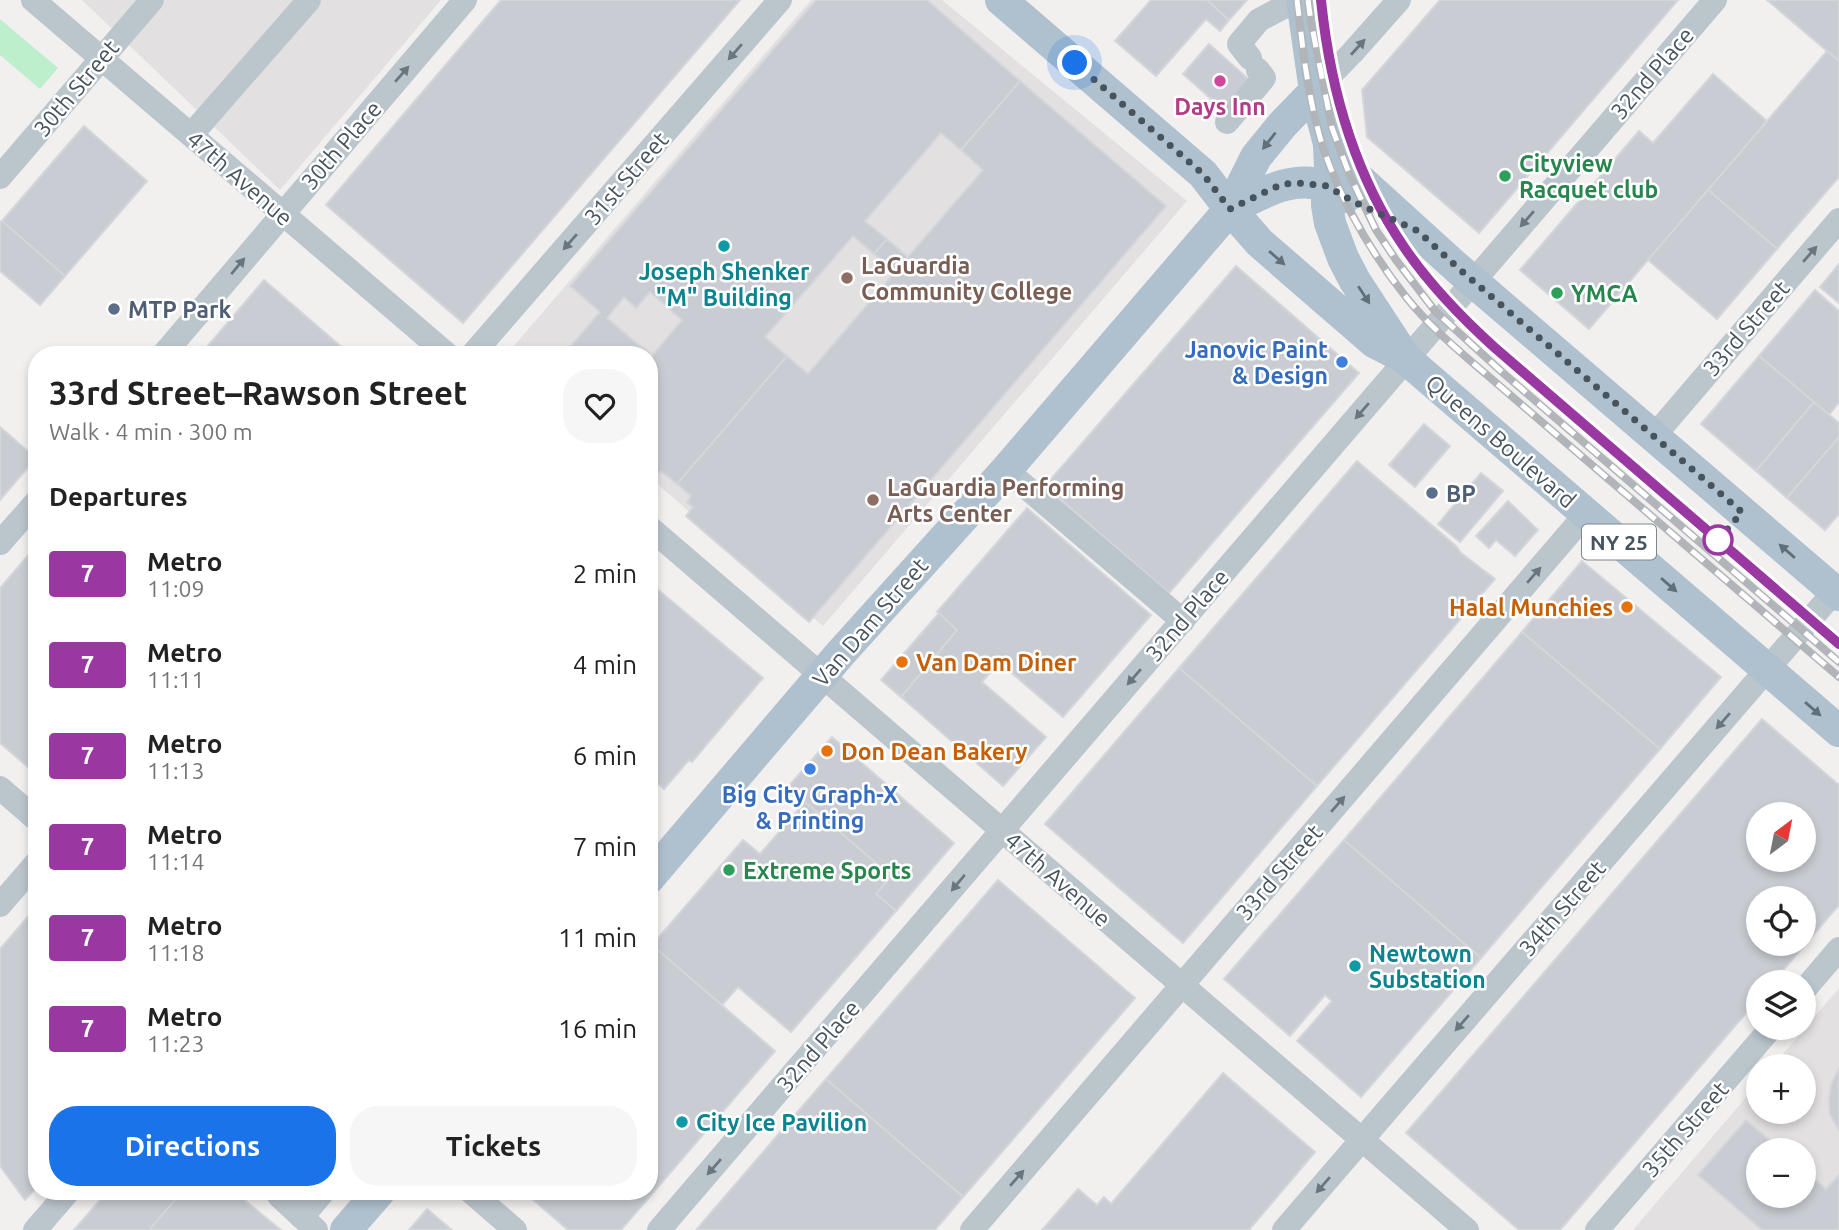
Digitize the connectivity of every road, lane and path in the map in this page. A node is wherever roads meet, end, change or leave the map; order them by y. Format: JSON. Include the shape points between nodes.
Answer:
{"nodes":[{"id":1,"x":33,"y":0,"type":"edge"},
{"id":2,"x":152,"y":0,"type":"edge"},
{"id":3,"x":309,"y":0,"type":"edge"},
{"id":4,"x":780,"y":0,"type":"edge"},
{"id":5,"x":1001,"y":0,"type":"edge"},
{"id":6,"x":1299,"y":0,"type":"edge"},
{"id":7,"x":1399,"y":0,"type":"edge"},
{"id":8,"x":1715,"y":0,"type":"edge"},
{"id":9,"x":452,"y":4,"type":"edge"},
{"id":10,"x":101,"y":59,"type":"junction"},
{"id":11,"x":1315,"y":91,"type":"junction"},
{"id":12,"x":1227,"y":122,"type":"dead end"},
{"id":13,"x":191,"y":135,"type":"junction"},
{"id":14,"x":1329,"y":144,"type":"junction"},
{"id":15,"x":0,"y":177,"type":"edge"},
{"id":16,"x":1327,"y":186,"type":"junction"},
{"id":17,"x":1230,"y":209,"type":"junction"},
{"id":18,"x":282,"y":214,"type":"junction"},
{"id":19,"x":1839,"y":220,"type":"edge"},
{"id":20,"x":1418,"y":231,"type":"junction"},
{"id":21,"x":1474,"y":281,"type":"junction"},
{"id":22,"x":171,"y":346,"type":"edge"},
{"id":23,"x":437,"y":346,"type":"edge"},
{"id":24,"x":479,"y":346,"type":"edge"},
{"id":25,"x":1406,"y":359,"type":"junction"},
{"id":26,"x":1654,"y":436,"type":"junction"},
{"id":27,"x":1006,"y":470,"type":"junction"},
{"id":28,"x":28,"y":511,"type":"edge"},
{"id":29,"x":1586,"y":514,"type":"junction"},
{"id":30,"x":658,"y":535,"type":"edge"},
{"id":31,"x":0,"y":543,"type":"edge"},
{"id":32,"x":1838,"y":591,"type":"edge"},
{"id":33,"x":1183,"y":621,"type":"junction"},
{"id":34,"x":1767,"y":669,"type":"junction"},
{"id":35,"x":822,"y":676,"type":"junction"},
{"id":36,"x":1839,"y":731,"type":"edge"},
{"id":37,"x":0,"y":789,"type":"edge"},
{"id":38,"x":28,"y":812,"type":"edge"},
{"id":39,"x":1002,"y":831,"type":"junction"},
{"id":40,"x":658,"y":867,"type":"edge"},
{"id":41,"x":28,"y":872,"type":"edge"},
{"id":42,"x":0,"y":905,"type":"edge"},
{"id":43,"x":1839,"y":949,"type":"edge"},
{"id":44,"x":1816,"y":976,"type":"edge"},
{"id":45,"x":1182,"y":986,"type":"junction"},
{"id":46,"x":1761,"y":1040,"type":"edge"},
{"id":47,"x":1362,"y":1139,"type":"junction"},
{"id":48,"x":61,"y":1200,"type":"edge"},
{"id":49,"x":283,"y":1200,"type":"edge"},
{"id":50,"x":320,"y":1200,"type":"edge"},
{"id":51,"x":372,"y":1200,"type":"edge"},
{"id":52,"x":480,"y":1200,"type":"edge"},
{"id":53,"x":309,"y":1223,"type":"edge"},
{"id":54,"x":35,"y":1230,"type":"edge"},
{"id":55,"x":346,"y":1230,"type":"edge"},
{"id":56,"x":515,"y":1230,"type":"edge"},
{"id":57,"x":659,"y":1230,"type":"edge"},
{"id":58,"x":972,"y":1230,"type":"edge"},
{"id":59,"x":1284,"y":1230,"type":"edge"},
{"id":60,"x":1467,"y":1230,"type":"edge"},
{"id":61,"x":1597,"y":1230,"type":"edge"}],
"edges":[{"from":1,"to":10,"type":"street","name":"47th Avenue"},
{"from":2,"to":10,"type":"street","name":"30th Street"},
{"from":3,"to":13,"type":"street"},
{"from":4,"to":24,"type":"street","name":"31st Street","one_way":true},
{"from":5,"to":17,"type":"main road","via":[[1203,174]]},
{"from":6,"to":11,"type":"main road","name":"Queens Boulevard","number":"NY 25"},
{"from":6,"to":12,"type":"street","via":[[1259,20],[1239,44],[1264,78]]},
{"from":11,"to":7,"type":"street","name":"Van Dam Street","one_way":true},
{"from":8,"to":21,"type":"street","name":"32nd Place","one_way":true},
{"from":18,"to":9,"type":"street","name":"30th Place","one_way":true},
{"from":10,"to":13,"type":"street","name":"47th Avenue"},
{"from":10,"to":15,"type":"street","name":"30th Street"},
{"from":11,"to":14,"type":"main road","name":"Queens Boulevard","number":"NY 25"},
{"from":11,"to":17,"type":"main road","name":"Van Dam Street","one_way":true,"via":[[1256,157]]},
{"from":13,"to":18,"type":"street","name":"47th Avenue"},
{"from":14,"to":16,"type":"main road","name":"Queens Boulevard","number":"NY 25"},
{"from":14,"to":20,"type":"main road","name":"Queens Boulevard","number":"NY 25","via":[[1357,177]]},
{"from":16,"to":17,"type":"main road","name":"Van Dam Street","via":[[1282,184]]},
{"from":16,"to":20,"type":"main road"},
{"from":16,"to":25,"type":"main road","name":"Queens Boulevard","number":"NY 25","one_way":true,"via":[[1330,223],[1343,258]]},
{"from":17,"to":25,"type":"main road","one_way":true,"via":[[1260,243],[1374,342]]},
{"from":17,"to":27,"type":"main road","name":"Van Dam Street"},
{"from":22,"to":18,"type":"street","name":"30th Place","one_way":true},
{"from":18,"to":23,"type":"street","name":"47th Avenue"},
{"from":26,"to":19,"type":"street","name":"33rd Street","one_way":true},
{"from":20,"to":21,"type":"main road","name":"Queens Boulevard","number":"NY 25"},
{"from":21,"to":25,"type":"street","name":"32nd Place"},
{"from":21,"to":26,"type":"main road","name":"Queens Boulevard","number":"NY 25"},
{"from":25,"to":29,"type":"main road","name":"Queens Boulevard","number":"NY 25"},
{"from":25,"to":33,"type":"street","name":"32nd Place","one_way":true},
{"from":32,"to":26,"type":"main road","name":"Queens Boulevard","number":"NY 25","one_way":true},
{"from":27,"to":33,"type":"street"},
{"from":27,"to":35,"type":"main road","name":"Van Dam Street"},
{"from":28,"to":31,"type":"street"},
{"from":29,"to":34,"type":"main road","name":"Queens Boulevard","number":"NY 25","one_way":true},
{"from":45,"to":29,"type":"street","name":"33rd Street","one_way":true},
{"from":30,"to":35,"type":"street","name":"47th Avenue"},
{"from":32,"to":34,"type":"street","name":"34th Street"},
{"from":33,"to":39,"type":"street","name":"32nd Place","one_way":true},
{"from":34,"to":36,"type":"main road","name":"Queens Boulevard","number":"NY 25","one_way":true},
{"from":34,"to":47,"type":"street","name":"34th Street","one_way":true},
{"from":35,"to":39,"type":"street","name":"47th Avenue"},
{"from":35,"to":40,"type":"main road","name":"Van Dam Street"},
{"from":37,"to":38,"type":"street"},
{"from":39,"to":45,"type":"street","name":"47th Avenue"},
{"from":39,"to":57,"type":"street","name":"32nd Place","one_way":true},
{"from":41,"to":42,"type":"street"},
{"from":43,"to":44,"type":"street"},
{"from":45,"to":47,"type":"street","name":"47th Avenue"},
{"from":58,"to":45,"type":"street","name":"33rd Street","one_way":true},
{"from":46,"to":61,"type":"street","name":"35th Street"},
{"from":47,"to":59,"type":"street","name":"34th Street","one_way":true},
{"from":47,"to":60,"type":"street","name":"47th Avenue"},
{"from":48,"to":54,"type":"street"},
{"from":49,"to":53,"type":"street"},
{"from":50,"to":53,"type":"street"},
{"from":51,"to":55,"type":"main road"},
{"from":52,"to":56,"type":"street"}]}
